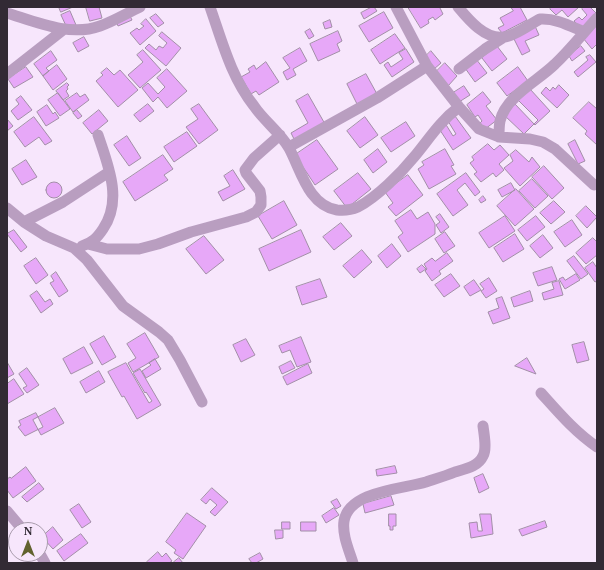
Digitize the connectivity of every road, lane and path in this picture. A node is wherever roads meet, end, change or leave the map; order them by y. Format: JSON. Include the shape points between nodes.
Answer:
{"nodes":[{"id":1,"x":140,"y":7,"type":"edge"},
{"id":2,"x":210,"y":7,"type":"edge"},
{"id":3,"x":396,"y":7,"type":"edge"},
{"id":4,"x":458,"y":7,"type":"edge"},
{"id":5,"x":7,"y":13,"type":"edge"},
{"id":6,"x":597,"y":18,"type":"edge"},
{"id":7,"x":63,"y":30,"type":"junction"},
{"id":8,"x":584,"y":32,"type":"junction"},
{"id":9,"x":504,"y":37,"type":"junction"},
{"id":10,"x":427,"y":66,"type":"junction"},
{"id":11,"x":459,"y":69,"type":"dead end"},
{"id":12,"x":7,"y":74,"type":"edge"},
{"id":13,"x":459,"y":107,"type":"junction"},
{"id":14,"x":98,"y":135,"type":"dead end"},
{"id":15,"x":280,"y":135,"type":"junction"},
{"id":16,"x":499,"y":137,"type":"junction"},
{"id":17,"x":289,"y":147,"type":"junction"},
{"id":18,"x":109,"y":172,"type":"junction"},
{"id":19,"x":594,"y":185,"type":"dead end"},
{"id":20,"x":7,"y":208,"type":"edge"},
{"id":21,"x":24,"y":222,"type":"junction"},
{"id":22,"x":88,"y":244,"type":"junction"},
{"id":23,"x":74,"y":248,"type":"junction"},
{"id":24,"x":541,"y":393,"type":"dead end"},
{"id":25,"x":202,"y":402,"type":"dead end"},
{"id":26,"x":483,"y":426,"type":"dead end"},
{"id":27,"x":597,"y":447,"type":"edge"},
{"id":28,"x":7,"y":511,"type":"edge"},
{"id":29,"x":16,"y":522,"type":"edge"},
{"id":30,"x":353,"y":563,"type":"edge"}],
"edges":[{"from":1,"to":7,"type":"street","via":[[99,27]]},
{"from":2,"to":15,"type":"street","via":[[240,86]]},
{"from":3,"to":10,"type":"street"},
{"from":4,"to":9,"type":"street","via":[[486,33],[494,37]]},
{"from":5,"to":7,"type":"street"},
{"from":6,"to":8,"type":"street"},
{"from":7,"to":12,"type":"street"},
{"from":8,"to":9,"type":"street","via":[[556,21],[540,19]]},
{"from":8,"to":16,"type":"street","via":[[555,65],[510,103],[500,120]]},
{"from":9,"to":11,"type":"street","via":[[485,48]]},
{"from":10,"to":13,"type":"street"},
{"from":10,"to":17,"type":"street","via":[[377,98]]},
{"from":13,"to":16,"type":"street","via":[[479,130]]},
{"from":13,"to":17,"type":"street","via":[[440,123],[398,175],[358,207],[347,211],[326,206],[318,199],[306,184]]},
{"from":14,"to":18,"type":"street"},
{"from":15,"to":17,"type":"street"},
{"from":15,"to":22,"type":"street","via":[[254,158],[245,170],[260,191],[261,205],[256,212],[139,249],[106,249]]},
{"from":16,"to":19,"type":"street","via":[[543,142],[555,149]]},
{"from":18,"to":21,"type":"street","via":[[63,202]]},
{"from":18,"to":22,"type":"street","via":[[113,196],[109,218],[98,236]]},
{"from":20,"to":21,"type":"street"},
{"from":21,"to":23,"type":"street","via":[[46,236]]},
{"from":22,"to":23,"type":"street"},
{"from":23,"to":25,"type":"street","via":[[95,269],[123,306],[168,340]]},
{"from":24,"to":27,"type":"street","via":[[574,429]]},
{"from":26,"to":30,"type":"street","via":[[484,455],[480,462],[426,482],[366,496],[350,509],[344,529]]},
{"from":28,"to":29,"type":"street"}]}
